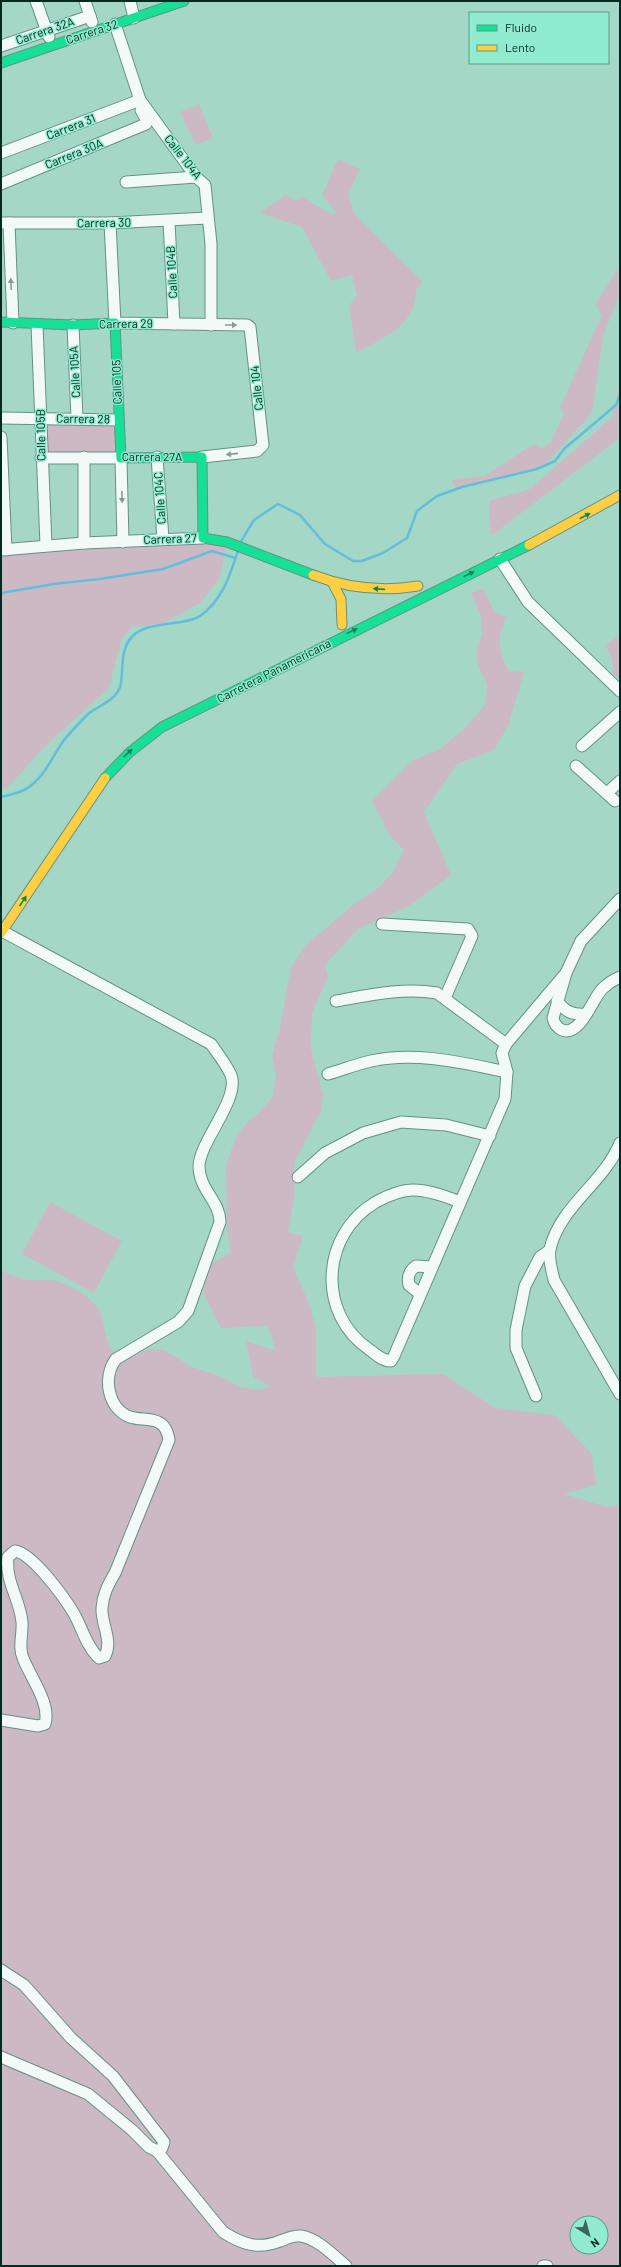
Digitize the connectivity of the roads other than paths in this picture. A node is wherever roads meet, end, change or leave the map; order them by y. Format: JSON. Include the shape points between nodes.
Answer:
{"nodes":[{"id":1,"x":36,"y":1,"type":"edge"},
{"id":2,"x":85,"y":1,"type":"edge"},
{"id":3,"x":130,"y":1,"type":"edge"},
{"id":4,"x":179,"y":2,"type":"edge"},
{"id":5,"x":90,"y":16,"type":"junction"},
{"id":6,"x":134,"y":18,"type":"junction"},
{"id":7,"x":114,"y":24,"type":"junction"},
{"id":8,"x":95,"y":30,"type":"junction"},
{"id":9,"x":46,"y":31,"type":"junction"},
{"id":10,"x":52,"y":45,"type":"junction"},
{"id":11,"x":1,"y":46,"type":"edge"},
{"id":12,"x":1,"y":64,"type":"edge"},
{"id":13,"x":138,"y":101,"type":"junction"},
{"id":14,"x":146,"y":124,"type":"joint"},
{"id":15,"x":1,"y":153,"type":"edge"},
{"id":16,"x":196,"y":177,"type":"junction"},
{"id":17,"x":126,"y":182,"type":"dead end"},
{"id":18,"x":1,"y":184,"type":"edge"},
{"id":19,"x":207,"y":218,"type":"junction"},
{"id":20,"x":169,"y":221,"type":"junction"},
{"id":21,"x":5,"y":223,"type":"edge"},
{"id":22,"x":110,"y":223,"type":"junction"},
{"id":23,"x":1,"y":322,"type":"edge"},
{"id":24,"x":13,"y":323,"type":"junction"},
{"id":25,"x":115,"y":323,"type":"junction"},
{"id":26,"x":174,"y":324,"type":"junction"},
{"id":27,"x":37,"y":325,"type":"junction"},
{"id":28,"x":73,"y":325,"type":"junction"},
{"id":29,"x":211,"y":325,"type":"junction"},
{"id":30,"x":250,"y":327,"type":"joint"},
{"id":31,"x":1,"y":418,"type":"edge"},
{"id":32,"x":41,"y":418,"type":"junction"},
{"id":33,"x":77,"y":418,"type":"junction"},
{"id":34,"x":118,"y":420,"type":"junction"},
{"id":35,"x":1,"y":437,"type":"edge"},
{"id":36,"x":262,"y":449,"type":"joint"},
{"id":37,"x":84,"y":457,"type":"junction"},
{"id":38,"x":157,"y":457,"type":"junction"},
{"id":39,"x":202,"y":457,"type":"junction"},
{"id":40,"x":41,"y":458,"type":"junction"},
{"id":41,"x":121,"y":458,"type":"junction"},
{"id":42,"x":604,"y":492,"type":"dead end"},
{"id":43,"x":620,"y":495,"type":"edge"},
{"id":44,"x":586,"y":503,"type":"dead end"},
{"id":45,"x":203,"y":538,"type":"junction"},
{"id":46,"x":163,"y":539,"type":"junction"},
{"id":47,"x":123,"y":542,"type":"junction"},
{"id":48,"x":84,"y":543,"type":"junction"},
{"id":49,"x":46,"y":546,"type":"junction"},
{"id":50,"x":3,"y":550,"type":"edge"},
{"id":51,"x":500,"y":559,"type":"junction"},
{"id":52,"x":332,"y":582,"type":"junction"},
{"id":53,"x":397,"y":597,"type":"dead end"},
{"id":54,"x":342,"y":625,"type":"dead end"},
{"id":55,"x":620,"y":691,"type":"edge"},
{"id":56,"x":620,"y":712,"type":"edge"},
{"id":57,"x":582,"y":746,"type":"dead end"},
{"id":58,"x":103,"y":766,"type":"dead end"},
{"id":59,"x":576,"y":766,"type":"dead end"},
{"id":60,"x":620,"y":781,"type":"edge"},
{"id":61,"x":71,"y":811,"type":"dead end"},
{"id":62,"x":620,"y":900,"type":"edge"},
{"id":63,"x":382,"y":924,"type":"dead end"},
{"id":64,"x":2,"y":932,"type":"edge"},
{"id":65,"x":566,"y":973,"type":"junction"},
{"id":66,"x":620,"y":977,"type":"edge"},
{"id":67,"x":445,"y":998,"type":"junction"},
{"id":68,"x":336,"y":1001,"type":"dead end"},
{"id":69,"x":558,"y":1001,"type":"junction"},
{"id":70,"x":586,"y":1014,"type":"junction"},
{"id":71,"x":506,"y":1044,"type":"junction"},
{"id":72,"x":507,"y":1072,"type":"junction"},
{"id":73,"x":328,"y":1074,"type":"dead end"},
{"id":74,"x":490,"y":1136,"type":"junction"},
{"id":75,"x":620,"y":1143,"type":"edge"},
{"id":76,"x":620,"y":1164,"type":"edge"},
{"id":77,"x":606,"y":1171,"type":"junction"},
{"id":78,"x":298,"y":1177,"type":"dead end"},
{"id":79,"x":460,"y":1202,"type":"junction"},
{"id":80,"x":550,"y":1250,"type":"junction"},
{"id":81,"x":432,"y":1267,"type":"junction"},
{"id":82,"x":420,"y":1294,"type":"junction"},
{"id":83,"x":620,"y":1394,"type":"edge"},
{"id":84,"x":536,"y":1396,"type":"dead end"},
{"id":85,"x":1,"y":1720,"type":"edge"},
{"id":86,"x":1,"y":1970,"type":"edge"},
{"id":87,"x":1,"y":2057,"type":"edge"},
{"id":88,"x":157,"y":2151,"type":"junction"},
{"id":89,"x":346,"y":2266,"type":"edge"},
{"id":90,"x":543,"y":2266,"type":"edge"},
{"id":91,"x":547,"y":2266,"type":"edge"}],
"edges":[{"from":1,"to":9,"type":"street"},
{"from":2,"to":5,"type":"street"},
{"from":3,"to":6,"type":"street"},
{"from":4,"to":6,"type":"main road","name":"Carrera 32"},
{"from":5,"to":8,"type":"street"},
{"from":5,"to":9,"type":"street","name":"Carrera 32A"},
{"from":6,"to":7,"type":"main road","name":"Carrera 32"},
{"from":7,"to":8,"type":"main road","name":"Carrera 32"},
{"from":7,"to":13,"type":"street","name":"Calle 104A"},
{"from":8,"to":10,"type":"main road","name":"Carrera 32"},
{"from":9,"to":10,"type":"street"},
{"from":9,"to":11,"type":"street","name":"Carrera 32A"},
{"from":10,"to":12,"type":"main road","name":"Carrera 32"},
{"from":13,"to":14,"type":"street","name":"Calle 104A"},
{"from":13,"to":15,"type":"street","name":"Carrera 31"},
{"from":13,"to":16,"type":"street","name":"Calle 104A"},
{"from":14,"to":18,"type":"street","name":"Carrera 30A"},
{"from":16,"to":17,"type":"street"},
{"from":16,"to":19,"type":"street","name":"Calle 104A","via":[[205,185]]},
{"from":19,"to":20,"type":"street","name":"Carrera 30"},
{"from":19,"to":29,"type":"street","name":"Calle 104A","via":[[210,244]]},
{"from":20,"to":22,"type":"street","name":"Carrera 30"},
{"from":20,"to":26,"type":"street","name":"Calle 104B"},
{"from":21,"to":22,"type":"street","name":"Carrera 30"},
{"from":24,"to":21,"type":"street","one_way":true},
{"from":22,"to":25,"type":"street","name":"Calle 105"},
{"from":23,"to":24,"type":"main road","name":"Carrera 29"},
{"from":24,"to":27,"type":"main road","name":"Carrera 29"},
{"from":25,"to":26,"type":"street","name":"Carrera 29"},
{"from":25,"to":28,"type":"main road","name":"Carrera 29"},
{"from":25,"to":34,"type":"main road","name":"Calle 105"},
{"from":26,"to":29,"type":"street","name":"Carrera 29"},
{"from":27,"to":28,"type":"main road","name":"Carrera 29"},
{"from":27,"to":32,"type":"street","name":"Calle 105B"},
{"from":28,"to":33,"type":"street","name":"Calle 105A"},
{"from":29,"to":30,"type":"street","name":"Carrera 29","one_way":true},
{"from":30,"to":36,"type":"street","name":"Calle 104"},
{"from":31,"to":32,"type":"street","name":"Carrera 28"},
{"from":32,"to":33,"type":"street","name":"Carrera 28"},
{"from":32,"to":40,"type":"street","name":"Calle 105B"},
{"from":33,"to":34,"type":"street","name":"Carrera 28"},
{"from":34,"to":41,"type":"main road","name":"Calle 105"},
{"from":35,"to":50,"type":"street"},
{"from":36,"to":39,"type":"street","name":"Carrera 27A","one_way":true},
{"from":37,"to":40,"type":"street","name":"Carrera 27A"},
{"from":37,"to":41,"type":"street","name":"Carrera 27A"},
{"from":37,"to":48,"type":"street"},
{"from":38,"to":39,"type":"main road","name":"Carrera 27A"},
{"from":38,"to":41,"type":"main road","name":"Carrera 27A"},
{"from":38,"to":46,"type":"street","name":"Calle 104C"},
{"from":39,"to":45,"type":"main road"},
{"from":40,"to":49,"type":"street","name":"Calle 105B"},
{"from":41,"to":47,"type":"street","name":"Calle 105","one_way":true},
{"from":42,"to":44,"type":"main road"},
{"from":51,"to":43,"type":"main road","name":"Carretera Panamericana","one_way":true},
{"from":45,"to":46,"type":"street","name":"Carrera 27"},
{"from":45,"to":52,"type":"main road","name":"Carrera 27","via":[[227,542],[254,551]]},
{"from":46,"to":47,"type":"street","name":"Carrera 27"},
{"from":47,"to":48,"type":"street","name":"Carrera 27"},
{"from":48,"to":49,"type":"street","name":"Carrera 27"},
{"from":49,"to":50,"type":"street","name":"Carrera 27"},
{"from":51,"to":55,"type":"street","via":[[528,602]]},
{"from":64,"to":51,"type":"main road","name":"Carretera Panamericana","one_way":true,"via":[[102,782],[120,760],[147,737],[346,634]]},
{"from":53,"to":52,"type":"main road","name":"Carrera 27","one_way":true,"via":[[421,585],[381,590]]},
{"from":52,"to":54,"type":"main road","via":[[341,600]]},
{"from":56,"to":57,"type":"street"},
{"from":58,"to":61,"type":"main road"},
{"from":59,"to":60,"type":"street","via":[[611,797]]},
{"from":62,"to":65,"type":"street","via":[[581,941]]},
{"from":63,"to":67,"type":"street","via":[[468,928],[472,936]]},
{"from":64,"to":85,"type":"street","via":[[211,1044],[231,1077],[229,1096],[199,1164],[200,1179],[220,1214],[220,1222],[188,1312],[178,1322],[116,1359],[110,1367],[108,1387],[117,1409],[130,1417],[159,1422],[168,1432],[169,1440],[115,1573],[105,1590],[102,1609],[109,1648],[106,1656],[99,1658],[93,1652],[73,1612],[35,1563],[22,1552],[15,1551],[8,1557],[6,1571],[22,1622],[20,1647],[23,1659],[37,1684],[46,1718],[45,1724],[38,1726]]},
{"from":65,"to":69,"type":"street"},
{"from":65,"to":71,"type":"street"},
{"from":66,"to":70,"type":"street","via":[[601,990]]},
{"from":67,"to":68,"type":"street","via":[[427,991],[380,993]]},
{"from":67,"to":71,"type":"street"},
{"from":69,"to":70,"type":"street","via":[[564,1010],[575,1015]]},
{"from":69,"to":70,"type":"street","via":[[553,1018],[560,1029],[568,1032],[575,1029]]},
{"from":71,"to":72,"type":"street","via":[[502,1053]]},
{"from":72,"to":73,"type":"street","via":[[454,1060],[416,1058],[372,1061]]},
{"from":72,"to":74,"type":"street","via":[[505,1099]]},
{"from":74,"to":78,"type":"street","via":[[446,1125],[401,1122],[362,1133],[325,1153]]},
{"from":74,"to":79,"type":"street"},
{"from":75,"to":77,"type":"street"},
{"from":76,"to":77,"type":"street"},
{"from":77,"to":80,"type":"street","via":[[567,1214]]},
{"from":79,"to":81,"type":"street"},
{"from":79,"to":82,"type":"street","via":[[435,1193],[412,1190],[388,1195],[360,1214],[346,1228],[336,1251],[331,1278],[336,1302],[346,1326],[362,1345],[385,1361],[391,1360],[394,1356]]},
{"from":80,"to":83,"type":"street","via":[[554,1280]]},
{"from":80,"to":84,"type":"street","via":[[540,1257],[525,1286],[516,1330],[516,1348]]},
{"from":81,"to":82,"type":"street"},
{"from":81,"to":82,"type":"street","via":[[416,1266],[410,1270],[409,1284]]},
{"from":86,"to":88,"type":"street","via":[[24,1984],[71,2038],[113,2076],[164,2142],[162,2148]]},
{"from":87,"to":88,"type":"street","via":[[88,2094],[149,2147]]},
{"from":88,"to":89,"type":"street","via":[[223,2232],[237,2241],[265,2246],[299,2236],[309,2238]]},
{"from":90,"to":91,"type":"street"}]}
